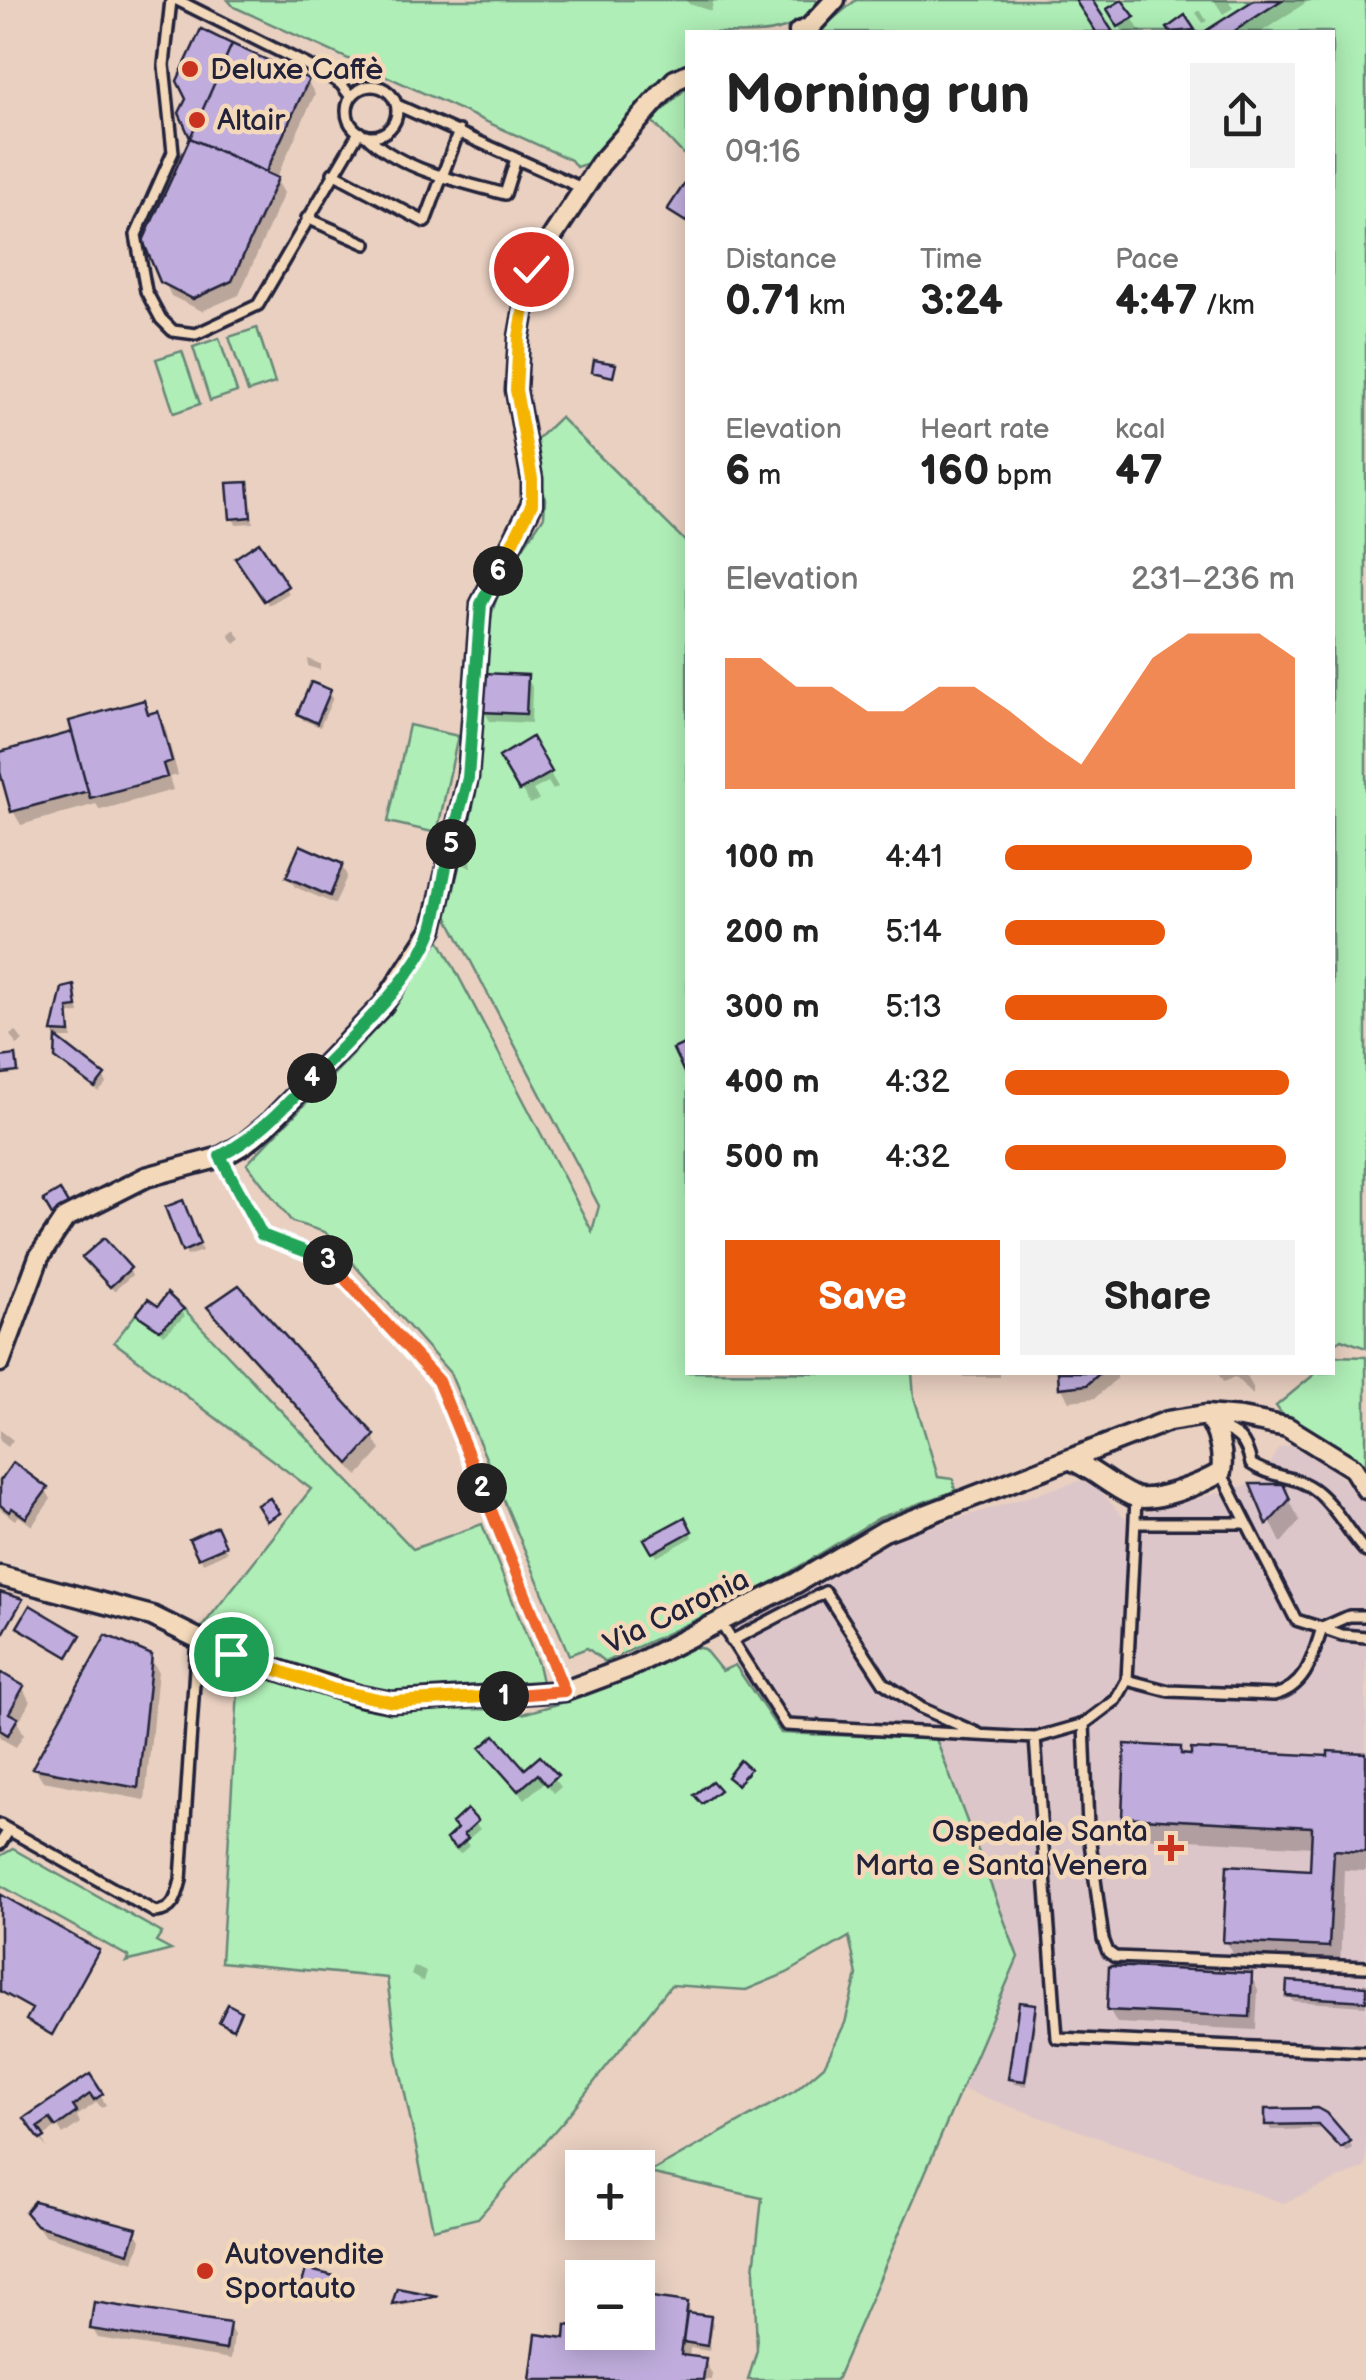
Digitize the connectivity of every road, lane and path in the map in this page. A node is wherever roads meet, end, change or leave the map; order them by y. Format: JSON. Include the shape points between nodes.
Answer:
{"nodes":[{"id":1,"x":174,"y":0,"type":"edge"},
{"id":2,"x":835,"y":0,"type":"edge"},
{"id":3,"x":804,"y":30,"type":"edge"},
{"id":4,"x":685,"y":75,"type":"edge"},
{"id":5,"x":351,"y":97,"type":"junction"},
{"id":6,"x":397,"y":105,"type":"junction"},
{"id":7,"x":460,"y":131,"type":"junction"},
{"id":8,"x":362,"y":134,"type":"junction"},
{"id":9,"x":516,"y":160,"type":"junction"},
{"id":10,"x":333,"y":173,"type":"junction"},
{"id":11,"x":442,"y":176,"type":"junction"},
{"id":12,"x":582,"y":188,"type":"junction"},
{"id":13,"x":307,"y":218,"type":"junction"},
{"id":14,"x":366,"y":244,"type":"dead end"},
{"id":15,"x":220,"y":1156,"type":"junction"},
{"id":16,"x":0,"y":1362,"type":"edge"},
{"id":17,"x":1210,"y":1420,"type":"junction"},
{"id":18,"x":1071,"y":1460,"type":"junction"},
{"id":19,"x":1222,"y":1472,"type":"junction"},
{"id":20,"x":1366,"y":1489,"type":"edge"},
{"id":21,"x":1136,"y":1498,"type":"junction"},
{"id":22,"x":1246,"y":1523,"type":"junction"},
{"id":23,"x":1137,"y":1524,"type":"junction"},
{"id":24,"x":1366,"y":1552,"type":"edge"},
{"id":25,"x":0,"y":1576,"type":"edge"},
{"id":26,"x":1366,"y":1616,"type":"edge"},
{"id":27,"x":720,"y":1621,"type":"junction"},
{"id":28,"x":1322,"y":1628,"type":"junction"},
{"id":29,"x":1366,"y":1637,"type":"edge"},
{"id":30,"x":198,"y":1638,"type":"junction"},
{"id":31,"x":731,"y":1641,"type":"junction"},
{"id":32,"x":1127,"y":1680,"type":"junction"},
{"id":33,"x":564,"y":1691,"type":"junction"},
{"id":34,"x":1084,"y":1724,"type":"junction"},
{"id":35,"x":984,"y":1736,"type":"junction"},
{"id":36,"x":1034,"y":1738,"type":"junction"},
{"id":37,"x":4,"y":1828,"type":"edge"},
{"id":38,"x":0,"y":1844,"type":"edge"},
{"id":39,"x":1366,"y":1967,"type":"edge"},
{"id":40,"x":1366,"y":2052,"type":"edge"}],
"edges":[{"from":1,"to":5,"type":"lane","via":[[325,74]]},
{"from":1,"to":13,"type":"lane","via":[[164,65],[172,152],[136,236],[146,291],[161,318],[174,331],[196,334],[258,305]]},
{"from":2,"to":3,"type":"street"},
{"from":4,"to":12,"type":"street"},
{"from":5,"to":6,"type":"lane","via":[[364,86],[380,87]]},
{"from":5,"to":8,"type":"lane","via":[[347,112]]},
{"from":6,"to":7,"type":"lane"},
{"from":6,"to":8,"type":"lane","via":[[390,129]]},
{"from":7,"to":9,"type":"lane"},
{"from":7,"to":11,"type":"lane"},
{"from":8,"to":10,"type":"lane"},
{"from":8,"to":11,"type":"lane","via":[[384,152]]},
{"from":9,"to":11,"type":"lane","via":[[505,194]]},
{"from":9,"to":12,"type":"lane"},
{"from":10,"to":11,"type":"lane","via":[[425,222]]},
{"from":10,"to":13,"type":"lane"},
{"from":12,"to":15,"type":"street","via":[[531,269],[516,390],[532,504],[481,604],[468,778],[433,928],[383,1005],[266,1126]]},
{"from":13,"to":14,"type":"lane"},
{"from":15,"to":16,"type":"street","via":[[146,1177],[65,1218],[39,1257]]},
{"from":15,"to":33,"type":"lane","via":[[262,1235],[325,1257],[438,1381]]},
{"from":17,"to":18,"type":"street","name":"Via Caronia","via":[[1168,1421]]},
{"from":17,"to":19,"type":"street"},
{"from":17,"to":20,"type":"street","name":"Via Caronia","via":[[1287,1427],[1353,1468]]},
{"from":17,"to":24,"type":"lane","via":[[1240,1435],[1252,1464],[1265,1474],[1316,1490]]},
{"from":18,"to":21,"type":"street"},
{"from":18,"to":27,"type":"street","name":"Via Caronia","via":[[884,1531]]},
{"from":19,"to":21,"type":"street"},
{"from":19,"to":22,"type":"lane"},
{"from":21,"to":23,"type":"lane"},
{"from":22,"to":23,"type":"lane"},
{"from":22,"to":28,"type":"lane","via":[[1296,1620]]},
{"from":23,"to":32,"type":"lane"},
{"from":25,"to":30,"type":"street","name":"Via Caronia","via":[[152,1616]]},
{"from":26,"to":28,"type":"lane"},
{"from":27,"to":31,"type":"lane"},
{"from":27,"to":33,"type":"street","name":"Via Caronia","via":[[632,1666]]},
{"from":28,"to":29,"type":"lane"},
{"from":28,"to":32,"type":"lane","via":[[1309,1667],[1288,1692],[1274,1696],[1168,1691]]},
{"from":30,"to":33,"type":"street","name":"Via Caronia","via":[[332,1689],[392,1702]]},
{"from":30,"to":37,"type":"lane","via":[[181,1880],[170,1906],[154,1912]]},
{"from":31,"to":35,"type":"lane","via":[[786,1725]]},
{"from":31,"to":35,"type":"lane","via":[[825,1592],[884,1683]]},
{"from":32,"to":34,"type":"lane","via":[[1116,1700]]},
{"from":34,"to":36,"type":"lane"},
{"from":34,"to":39,"type":"lane","via":[[1088,1827],[1108,1952]]},
{"from":35,"to":36,"type":"lane"},
{"from":36,"to":40,"type":"lane","via":[[1058,2038]]},
{"from":37,"to":38,"type":"lane"}]}
